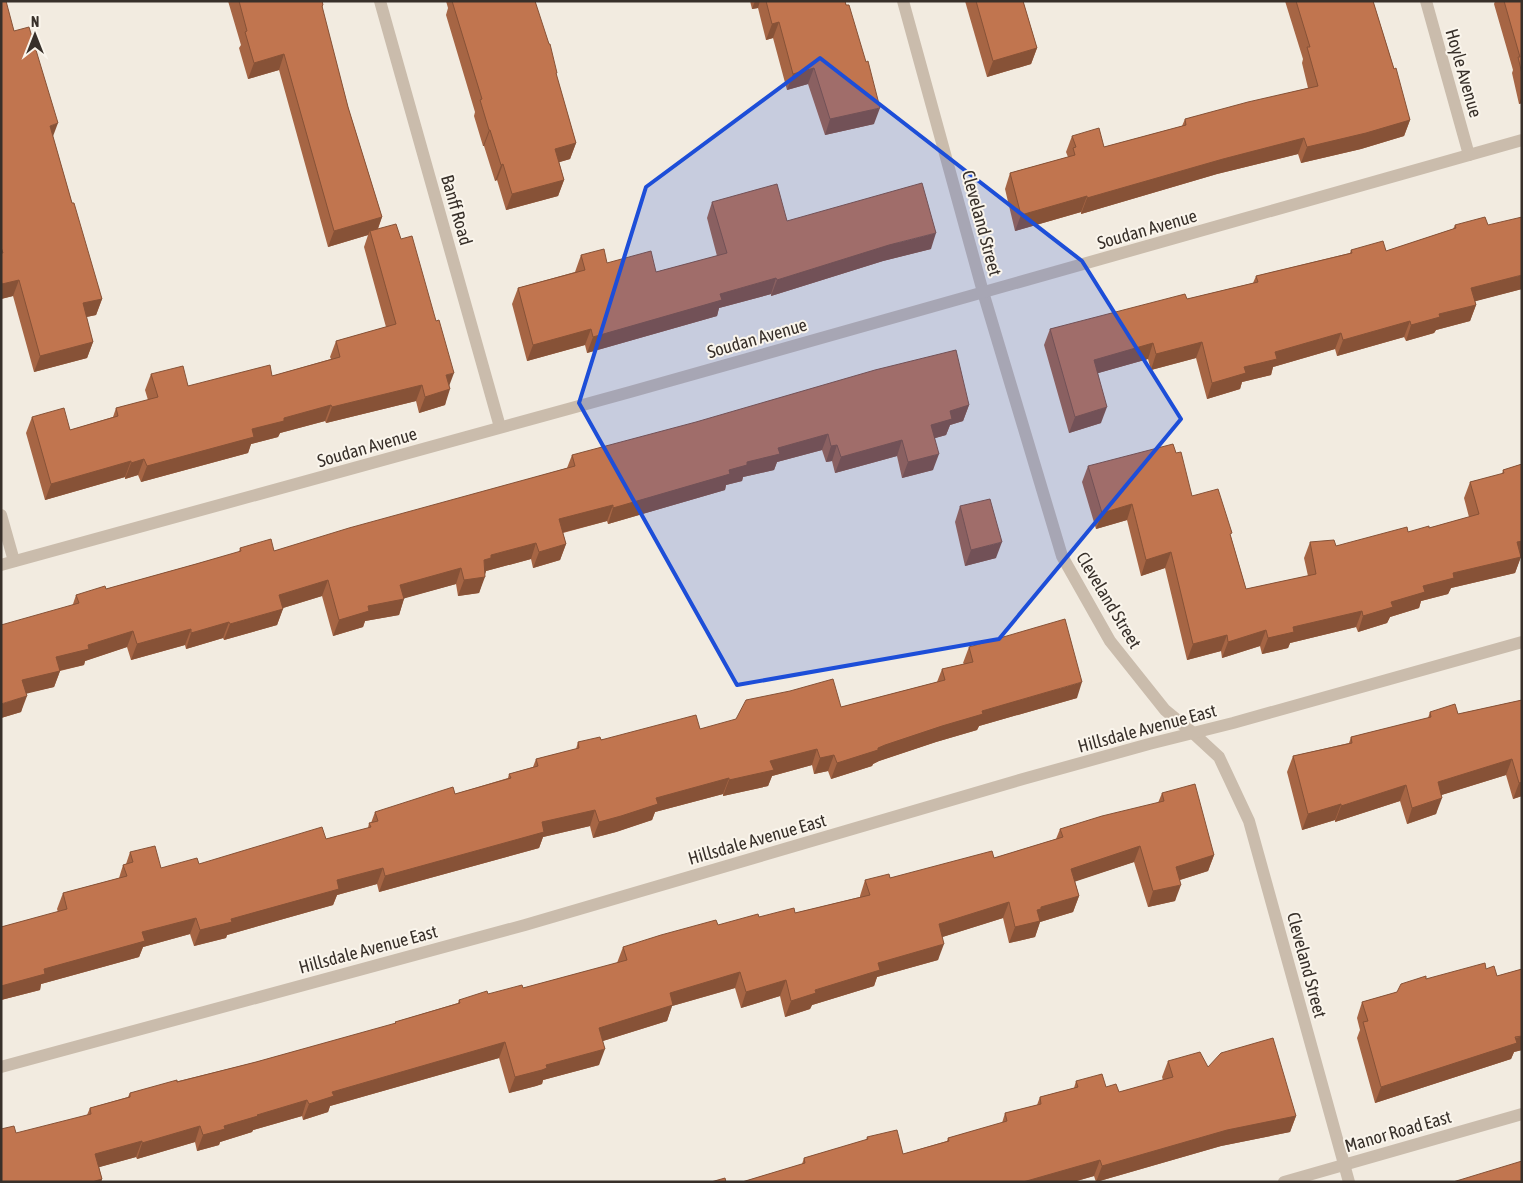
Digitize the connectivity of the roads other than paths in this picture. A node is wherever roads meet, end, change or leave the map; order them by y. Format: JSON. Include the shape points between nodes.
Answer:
{"nodes":[{"id":1,"x":380,"y":1,"type":"edge"},
{"id":2,"x":903,"y":1,"type":"edge"},
{"id":3,"x":1426,"y":1,"type":"edge"},
{"id":4,"x":1522,"y":140,"type":"edge"},
{"id":5,"x":1469,"y":155,"type":"junction"},
{"id":6,"x":983,"y":292,"type":"junction"},
{"id":7,"x":500,"y":427,"type":"junction"},
{"id":8,"x":1,"y":515,"type":"edge"},
{"id":9,"x":14,"y":562,"type":"junction"},
{"id":10,"x":1,"y":565,"type":"edge"},
{"id":11,"x":1522,"y":642,"type":"edge"},
{"id":12,"x":1193,"y":733,"type":"junction"},
{"id":13,"x":1,"y":1068,"type":"edge"},
{"id":14,"x":1522,"y":1114,"type":"edge"},
{"id":15,"x":1344,"y":1164,"type":"junction"},
{"id":16,"x":1284,"y":1182,"type":"edge"},
{"id":17,"x":1349,"y":1182,"type":"edge"}],
"edges":[{"from":1,"to":7,"type":"street","name":"Banff Road"},
{"from":2,"to":6,"type":"street","name":"Cleveland Street"},
{"from":3,"to":5,"type":"street","name":"Hoyle Avenue"},
{"from":4,"to":5,"type":"street","name":"Soudan Avenue"},
{"from":5,"to":6,"type":"street","name":"Soudan Avenue"},
{"from":6,"to":7,"type":"street","name":"Soudan Avenue"},
{"from":6,"to":12,"type":"street","name":"Cleveland Street","via":[[1062,556],[1110,641],[1165,710]]},
{"from":7,"to":9,"type":"street","name":"Soudan Avenue"},
{"from":8,"to":9,"type":"street"},
{"from":9,"to":10,"type":"street","name":"Soudan Avenue"},
{"from":11,"to":12,"type":"street","name":"Hillsdale Avenue East"},
{"from":12,"to":13,"type":"street","name":"Hillsdale Avenue East","via":[[525,925]]},
{"from":12,"to":15,"type":"street","name":"Cleveland Street","via":[[1219,758],[1249,821]]},
{"from":14,"to":15,"type":"street","name":"Manor Road East"},
{"from":15,"to":16,"type":"street","name":"Manor Road East"},
{"from":15,"to":17,"type":"street","name":"Cleveland Street"}]}
